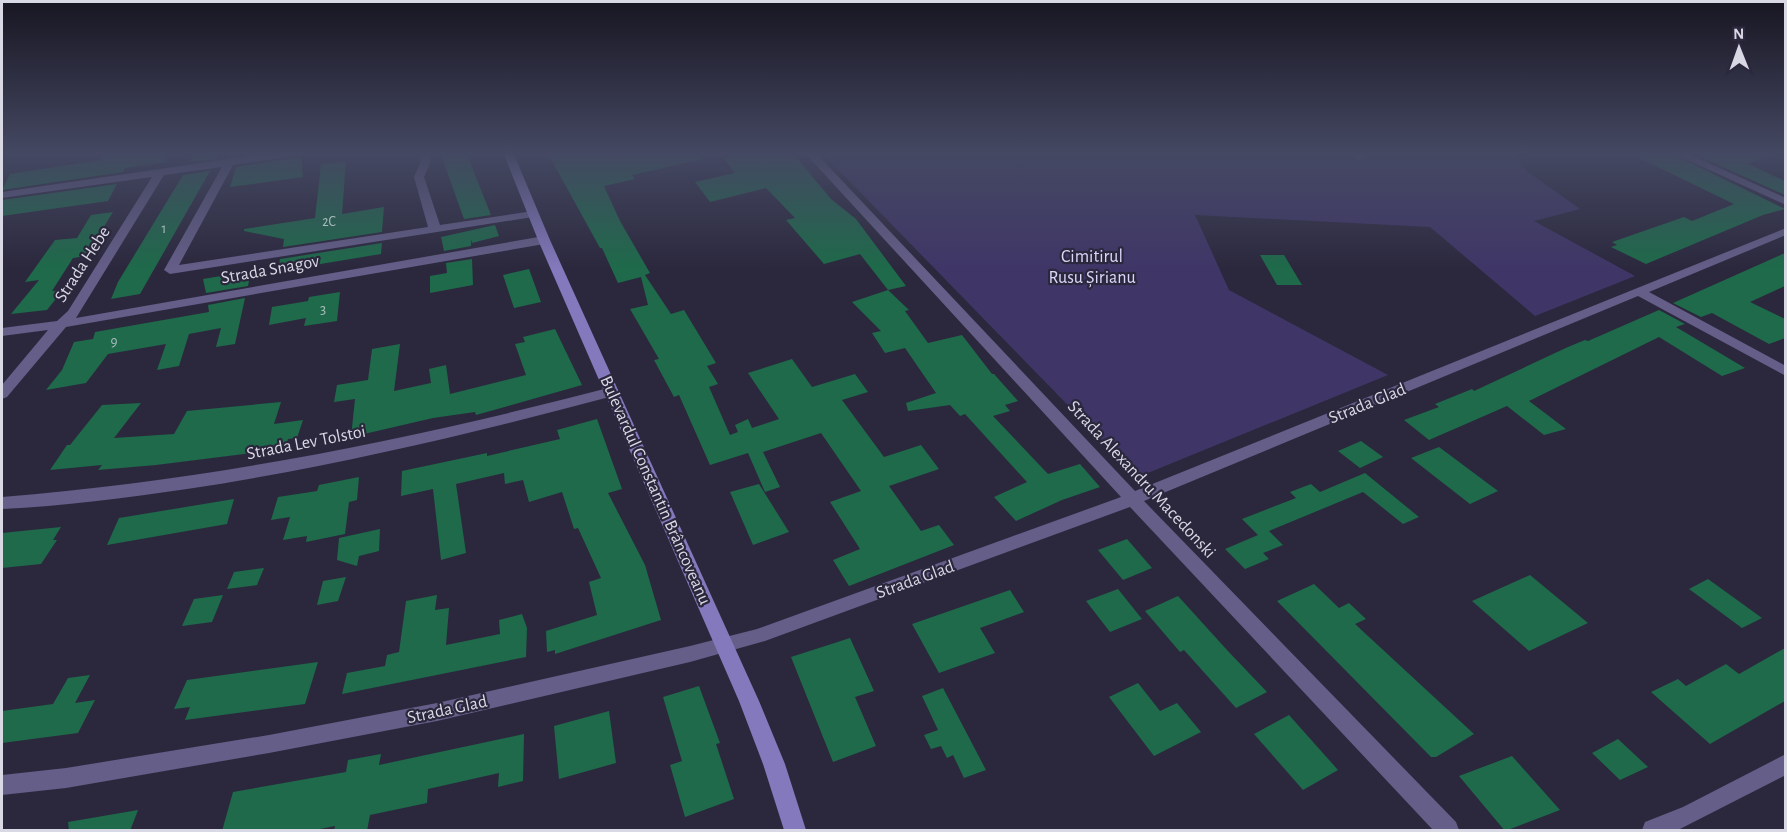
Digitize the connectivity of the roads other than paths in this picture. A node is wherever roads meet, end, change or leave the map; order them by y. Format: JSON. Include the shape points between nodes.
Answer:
{"nodes":[{"id":1,"x":32,"y":191,"type":"edge"},
{"id":2,"x":149,"y":191,"type":"edge"},
{"id":3,"x":213,"y":191,"type":"edge"},
{"id":4,"x":423,"y":191,"type":"edge"},
{"id":5,"x":524,"y":191,"type":"edge"},
{"id":6,"x":845,"y":191,"type":"edge"},
{"id":7,"x":1760,"y":191,"type":"edge"},
{"id":8,"x":2,"y":195,"type":"edge"},
{"id":9,"x":1785,"y":202,"type":"edge"},
{"id":10,"x":533,"y":214,"type":"junction"},
{"id":11,"x":435,"y":229,"type":"junction"},
{"id":12,"x":1785,"y":231,"type":"edge"},
{"id":13,"x":544,"y":240,"type":"junction"},
{"id":14,"x":1638,"y":291,"type":"junction"},
{"id":15,"x":62,"y":324,"type":"junction"},
{"id":16,"x":2,"y":332,"type":"edge"},
{"id":17,"x":1785,"y":372,"type":"edge"},
{"id":18,"x":612,"y":392,"type":"junction"},
{"id":19,"x":2,"y":394,"type":"edge"},
{"id":20,"x":1133,"y":499,"type":"junction"},
{"id":21,"x":2,"y":503,"type":"edge"},
{"id":22,"x":725,"y":645,"type":"junction"},
{"id":23,"x":1785,"y":764,"type":"edge"},
{"id":24,"x":2,"y":784,"type":"edge"},
{"id":25,"x":795,"y":831,"type":"edge"},
{"id":26,"x":1448,"y":831,"type":"edge"},
{"id":27,"x":1653,"y":831,"type":"edge"}],
"edges":[{"from":1,"to":8,"type":"street"},
{"from":2,"to":15,"type":"street","name":"Strada Hebe","via":[[73,313]]},
{"from":3,"to":11,"type":"street","via":[[170,270]]},
{"from":4,"to":11,"type":"street"},
{"from":5,"to":10,"type":"main road","name":"Bulevardul Constantin Brâncoveanu"},
{"from":6,"to":20,"type":"street","name":"Strada Alexandru Macedonski"},
{"from":7,"to":9,"type":"street"},
{"from":10,"to":11,"type":"street"},
{"from":10,"to":13,"type":"main road","name":"Bulevardul Constantin Brâncoveanu"},
{"from":12,"to":14,"type":"street","name":"Strada Glad"},
{"from":13,"to":15,"type":"street","name":"Strada Snagov"},
{"from":13,"to":18,"type":"main road","name":"Bulevardul Constantin Brâncoveanu"},
{"from":14,"to":17,"type":"street"},
{"from":14,"to":20,"type":"street","name":"Strada Glad"},
{"from":15,"to":16,"type":"street","name":"Strada Snagov"},
{"from":15,"to":19,"type":"street","name":"Strada Hebe"},
{"from":18,"to":21,"type":"street","name":"Strada Lev Tolstoi","via":[[417,440],[156,489]]},
{"from":18,"to":22,"type":"main road","name":"Bulevardul Constantin Brâncoveanu"},
{"from":20,"to":22,"type":"street","name":"Strada Glad"},
{"from":20,"to":26,"type":"street","name":"Strada Alexandru Macedonski"},
{"from":22,"to":24,"type":"street","name":"Strada Glad","via":[[437,712],[66,778]]},
{"from":22,"to":25,"type":"main road","name":"Bulevardul Constantin Brâncoveanu","via":[[774,764]]},
{"from":23,"to":27,"type":"street"}]}
